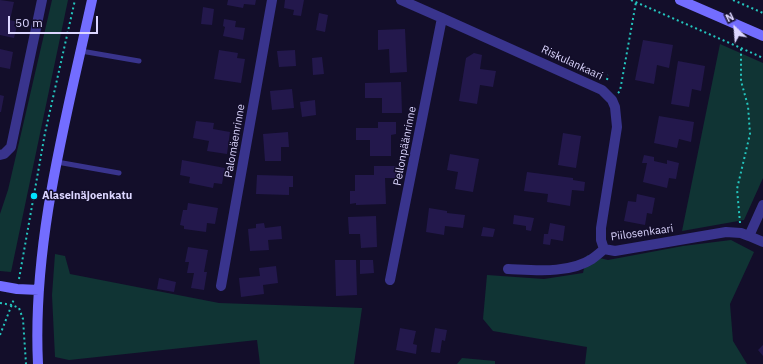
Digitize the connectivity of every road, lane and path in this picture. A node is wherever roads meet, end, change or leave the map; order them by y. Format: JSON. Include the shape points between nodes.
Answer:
{"nodes":[{"id":1,"x":42,"y":0,"type":"edge"},
{"id":2,"x":75,"y":0,"type":"edge"},
{"id":3,"x":92,"y":0,"type":"edge"},
{"id":4,"x":272,"y":0,"type":"edge"},
{"id":5,"x":402,"y":0,"type":"edge"},
{"id":6,"x":631,"y":0,"type":"edge"},
{"id":7,"x":680,"y":0,"type":"edge"},
{"id":8,"x":733,"y":0,"type":"edge"},
{"id":9,"x":636,"y":2,"type":"junction"},
{"id":10,"x":698,"y":4,"type":"edge"},
{"id":11,"x":763,"y":13,"type":"edge"},
{"id":12,"x":442,"y":18,"type":"junction"},
{"id":13,"x":763,"y":36,"type":"edge"},
{"id":14,"x":741,"y":48,"type":"junction"},
{"id":15,"x":81,"y":51,"type":"junction"},
{"id":16,"x":763,"y":58,"type":"edge"},
{"id":17,"x":139,"y":61,"type":"dead end"},
{"id":18,"x":612,"y":100,"type":"junction"},
{"id":19,"x":0,"y":155,"type":"edge"},
{"id":20,"x":57,"y":162,"type":"junction"},
{"id":21,"x":119,"y":173,"type":"dead end"},
{"id":22,"x":763,"y":205,"type":"edge"},
{"id":23,"x":745,"y":234,"type":"junction"},
{"id":24,"x":763,"y":242,"type":"edge"},
{"id":25,"x":604,"y":249,"type":"junction"},
{"id":26,"x":508,"y":269,"type":"dead end"},
{"id":27,"x":390,"y":280,"type":"dead end"},
{"id":28,"x":0,"y":286,"type":"edge"},
{"id":29,"x":221,"y":286,"type":"dead end"},
{"id":30,"x":17,"y":289,"type":"junction"},
{"id":31,"x":39,"y":290,"type":"junction"},
{"id":32,"x":0,"y":302,"type":"edge"},
{"id":33,"x":12,"y":305,"type":"junction"},
{"id":34,"x":0,"y":335,"type":"edge"},
{"id":35,"x":26,"y":364,"type":"edge"},
{"id":36,"x":38,"y":364,"type":"edge"}],
"edges":[{"from":1,"to":19,"type":"street","via":[[11,147]]},
{"from":2,"to":30,"type":"path","via":[[46,133]]},
{"from":3,"to":15,"type":"street"},
{"from":4,"to":29,"type":"street","name":"Palomäenrinne"},
{"from":5,"to":12,"type":"street","name":"Riskulankaari"},
{"from":6,"to":9,"type":"path"},
{"from":7,"to":10,"type":"street"},
{"from":8,"to":11,"type":"path"},
{"from":9,"to":14,"type":"path"},
{"from":9,"to":18,"type":"path","via":[[620,91]]},
{"from":10,"to":13,"type":"street"},
{"from":12,"to":18,"type":"street","name":"Riskulankaari","via":[[602,90]]},
{"from":12,"to":27,"type":"street","name":"Pellonpäänrinne"},
{"from":14,"to":16,"type":"path"},
{"from":14,"to":23,"type":"path","via":[[741,81],[748,106],[750,134],[737,189],[738,211]]},
{"from":15,"to":17,"type":"lane"},
{"from":15,"to":20,"type":"street"},
{"from":18,"to":25,"type":"street","via":[[617,127],[601,228]]},
{"from":20,"to":21,"type":"lane"},
{"from":20,"to":31,"type":"street","via":[[43,246]]},
{"from":22,"to":23,"type":"street"},
{"from":23,"to":24,"type":"street"},
{"from":23,"to":25,"type":"street","name":"Piilosenkaari","via":[[726,232],[615,251]]},
{"from":25,"to":26,"type":"street","name":"Piilosenkaari","via":[[591,260],[570,268],[542,271]]},
{"from":28,"to":30,"type":"street"},
{"from":30,"to":31,"type":"street"},
{"from":30,"to":33,"type":"path"},
{"from":31,"to":36,"type":"street"},
{"from":32,"to":33,"type":"path"},
{"from":33,"to":34,"type":"path"},
{"from":33,"to":35,"type":"path","via":[[19,308],[23,319]]}]}
